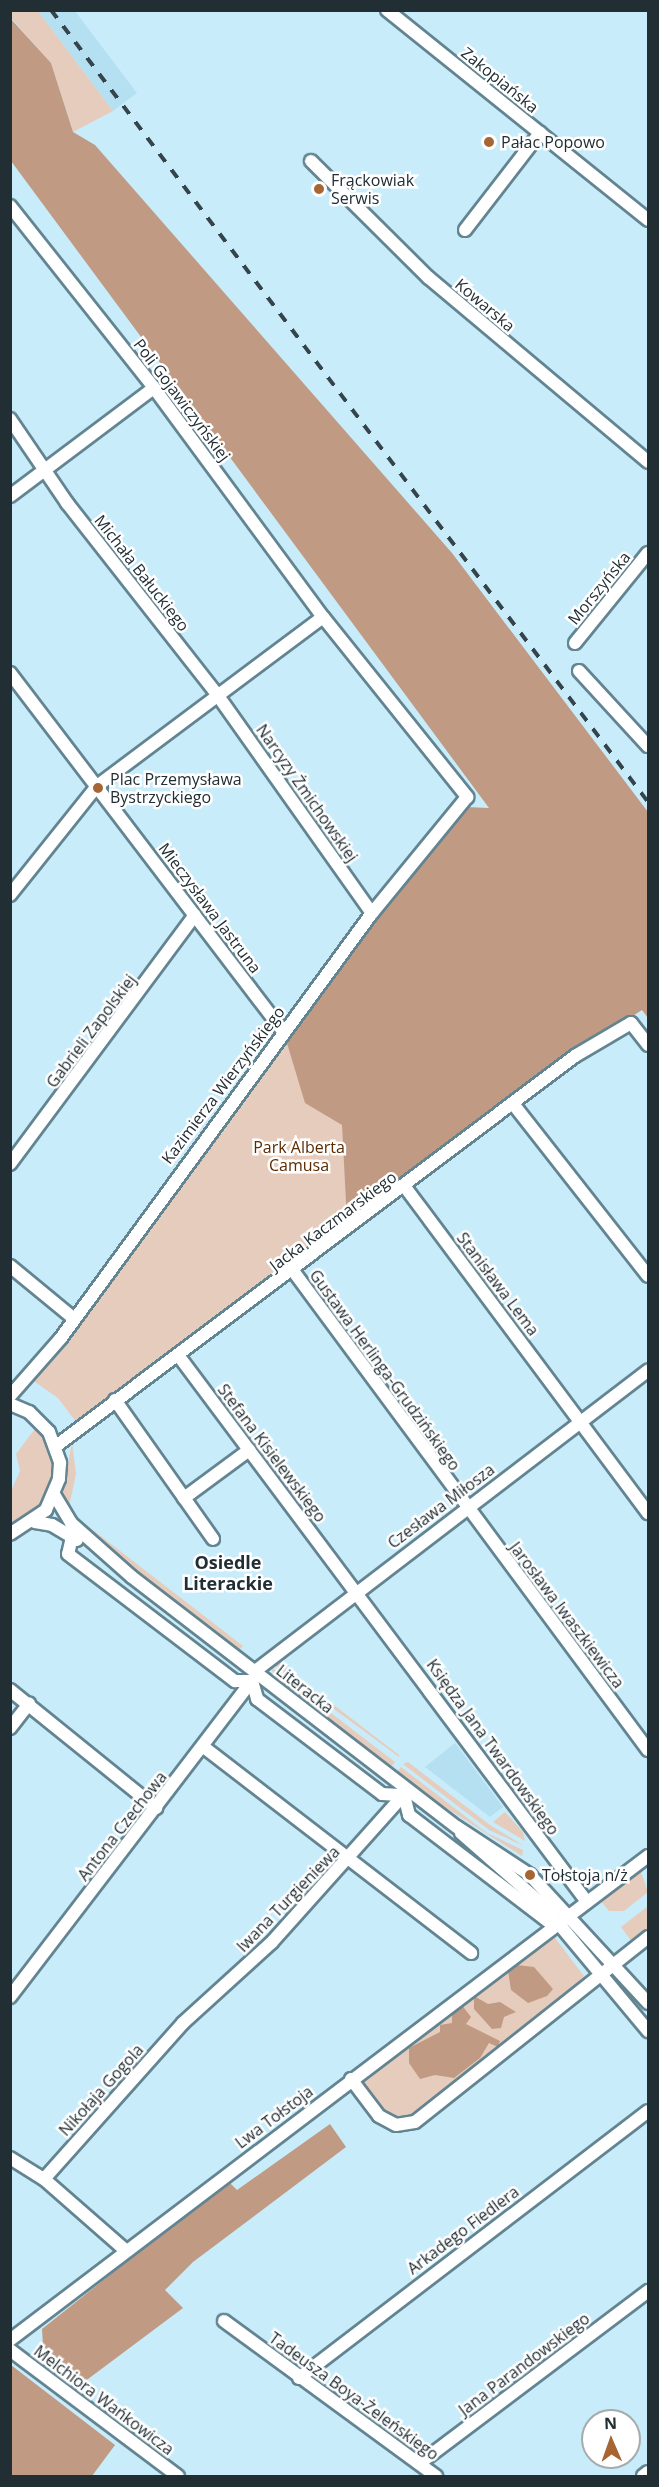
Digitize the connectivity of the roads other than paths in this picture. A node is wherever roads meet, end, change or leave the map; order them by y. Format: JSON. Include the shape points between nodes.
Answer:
{"nodes":[{"id":1,"x":387,"y":10,"type":"edge"},
{"id":2,"x":540,"y":133,"type":"junction"},
{"id":3,"x":311,"y":161,"type":"dead end"},
{"id":4,"x":10,"y":207,"type":"edge"},
{"id":5,"x":648,"y":220,"type":"edge"},
{"id":6,"x":465,"y":230,"type":"dead end"},
{"id":7,"x":154,"y":388,"type":"junction"},
{"id":8,"x":10,"y":419,"type":"edge"},
{"id":9,"x":648,"y":462,"type":"edge"},
{"id":10,"x":47,"y":469,"type":"junction"},
{"id":11,"x":10,"y":496,"type":"edge"},
{"id":12,"x":648,"y":553,"type":"edge"},
{"id":13,"x":323,"y":617,"type":"junction"},
{"id":14,"x":575,"y":643,"type":"dead end"},
{"id":15,"x":579,"y":671,"type":"dead end"},
{"id":16,"x":10,"y":673,"type":"edge"},
{"id":17,"x":216,"y":693,"type":"junction"},
{"id":18,"x":648,"y":746,"type":"edge"},
{"id":19,"x":98,"y":786,"type":"junction"},
{"id":20,"x":467,"y":797,"type":"joint"},
{"id":21,"x":10,"y":895,"type":"edge"},
{"id":22,"x":372,"y":913,"type":"junction"},
{"id":23,"x":195,"y":915,"type":"junction"},
{"id":24,"x":283,"y":1031,"type":"junction"},
{"id":25,"x":648,"y":1045,"type":"edge"},
{"id":26,"x":514,"y":1105,"type":"junction"},
{"id":27,"x":10,"y":1164,"type":"edge"},
{"id":28,"x":405,"y":1187,"type":"junction"},
{"id":29,"x":10,"y":1266,"type":"edge"},
{"id":30,"x":294,"y":1272,"type":"junction"},
{"id":31,"x":648,"y":1276,"type":"edge"},
{"id":32,"x":72,"y":1317,"type":"junction"},
{"id":33,"x":177,"y":1355,"type":"junction"},
{"id":34,"x":648,"y":1370,"type":"edge"},
{"id":35,"x":10,"y":1396,"type":"edge"},
{"id":36,"x":116,"y":1400,"type":"junction"},
{"id":37,"x":10,"y":1404,"type":"edge"},
{"id":38,"x":580,"y":1421,"type":"junction"},
{"id":39,"x":56,"y":1446,"type":"junction"},
{"id":40,"x":249,"y":1450,"type":"junction"},
{"id":41,"x":55,"y":1496,"type":"junction"},
{"id":42,"x":183,"y":1498,"type":"junction"},
{"id":43,"x":466,"y":1508,"type":"junction"},
{"id":44,"x":648,"y":1513,"type":"edge"},
{"id":45,"x":35,"y":1522,"type":"junction"},
{"id":46,"x":10,"y":1534,"type":"edge"},
{"id":47,"x":72,"y":1537,"type":"junction"},
{"id":48,"x":213,"y":1539,"type":"dead end"},
{"id":49,"x":132,"y":1577,"type":"junction"},
{"id":50,"x":356,"y":1591,"type":"junction"},
{"id":51,"x":255,"y":1675,"type":"junction"},
{"id":52,"x":10,"y":1690,"type":"edge"},
{"id":53,"x":29,"y":1704,"type":"junction"},
{"id":54,"x":10,"y":1728,"type":"edge"},
{"id":55,"x":205,"y":1748,"type":"junction"},
{"id":56,"x":648,"y":1750,"type":"edge"},
{"id":57,"x":406,"y":1792,"type":"junction"},
{"id":58,"x":156,"y":1808,"type":"junction"},
{"id":59,"x":457,"y":1827,"type":"junction"},
{"id":60,"x":648,"y":1856,"type":"edge"},
{"id":61,"x":350,"y":1858,"type":"junction"},
{"id":62,"x":587,"y":1902,"type":"junction"},
{"id":63,"x":570,"y":1915,"type":"junction"},
{"id":64,"x":557,"y":1924,"type":"junction"},
{"id":65,"x":648,"y":1938,"type":"edge"},
{"id":66,"x":471,"y":1953,"type":"dead end"},
{"id":67,"x":615,"y":1963,"type":"junction"},
{"id":68,"x":603,"y":1972,"type":"junction"},
{"id":69,"x":10,"y":1997,"type":"edge"},
{"id":70,"x":648,"y":2003,"type":"edge"},
{"id":71,"x":183,"y":2023,"type":"joint"},
{"id":72,"x":648,"y":2031,"type":"edge"},
{"id":73,"x":351,"y":2079,"type":"junction"},
{"id":74,"x":648,"y":2111,"type":"edge"},
{"id":75,"x":10,"y":2158,"type":"edge"},
{"id":76,"x":44,"y":2179,"type":"junction"},
{"id":77,"x":124,"y":2250,"type":"junction"},
{"id":78,"x":648,"y":2291,"type":"edge"},
{"id":79,"x":224,"y":2321,"type":"dead end"},
{"id":80,"x":10,"y":2340,"type":"edge"},
{"id":81,"x":10,"y":2349,"type":"edge"},
{"id":82,"x":298,"y":2378,"type":"junction"},
{"id":83,"x":420,"y":2463,"type":"junction"},
{"id":84,"x":648,"y":2472,"type":"edge"},
{"id":85,"x":178,"y":2476,"type":"edge"},
{"id":86,"x":436,"y":2476,"type":"edge"},
{"id":87,"x":643,"y":2476,"type":"edge"}],
"edges":[{"from":1,"to":2,"type":"street","name":"Zakopiańska"},
{"from":2,"to":5,"type":"street","name":"Zakopiańska"},
{"from":2,"to":6,"type":"street"},
{"from":3,"to":9,"type":"street","name":"Kowarska","via":[[429,278]]},
{"from":4,"to":7,"type":"street","name":"Poli Gojawiczyńskiej"},
{"from":7,"to":10,"type":"street"},
{"from":7,"to":13,"type":"street","name":"Poli Gojawiczyńskiej"},
{"from":8,"to":10,"type":"street","name":"Michała Bałuckiego"},
{"from":10,"to":11,"type":"street"},
{"from":10,"to":17,"type":"street","name":"Michała Bałuckiego","via":[[67,503]]},
{"from":12,"to":14,"type":"street","name":"Morszyńska"},
{"from":13,"to":17,"type":"street"},
{"from":13,"to":20,"type":"street","name":"Poli Gojawiczyńskiej"},
{"from":15,"to":18,"type":"street"},
{"from":16,"to":19,"type":"street","name":"Mieczysława Jastruna"},
{"from":17,"to":19,"type":"street"},
{"from":17,"to":22,"type":"street","name":"Narcyzy Żmichowskiej"},
{"from":19,"to":21,"type":"street"},
{"from":19,"to":23,"type":"street","name":"Mieczysława Jastruna"},
{"from":20,"to":22,"type":"street","name":"Kazimierza Wierzyńskiego"},
{"from":22,"to":24,"type":"street","name":"Kazimierza Wierzyńskiego"},
{"from":23,"to":24,"type":"street","name":"Mieczysława Jastruna"},
{"from":23,"to":27,"type":"street","name":"Gabrieli Zapolskiej"},
{"from":24,"to":32,"type":"street","name":"Kazimierza Wierzyńskiego"},
{"from":25,"to":26,"type":"street","name":"Jacka Kaczmarskiego","via":[[631,1023],[575,1056]]},
{"from":26,"to":28,"type":"street","name":"Jacka Kaczmarskiego"},
{"from":26,"to":31,"type":"street"},
{"from":28,"to":30,"type":"street","name":"Jacka Kaczmarskiego"},
{"from":28,"to":38,"type":"street","name":"Stanisława Lema"},
{"from":29,"to":32,"type":"street"},
{"from":30,"to":33,"type":"street","name":"Jacka Kaczmarskiego"},
{"from":30,"to":43,"type":"street","name":"Gustawa Herlinga-Grudzińskiego"},
{"from":32,"to":35,"type":"street","name":"Kazimierza Wierzyńskiego","via":[[61,1338]]},
{"from":33,"to":36,"type":"street","name":"Jacka Kaczmarskiego"},
{"from":33,"to":40,"type":"street","name":"Stefana Kisielewskiego"},
{"from":34,"to":38,"type":"street","name":"Czesława Miłosza"},
{"from":36,"to":39,"type":"street","name":"Jacka Kaczmarskiego"},
{"from":36,"to":42,"type":"street"},
{"from":37,"to":39,"type":"street","via":[[38,1419]]},
{"from":38,"to":43,"type":"street","name":"Czesława Miłosza"},
{"from":38,"to":44,"type":"street","name":"Stanisława Lema"},
{"from":39,"to":41,"type":"street","via":[[59,1471]]},
{"from":40,"to":42,"type":"street"},
{"from":40,"to":50,"type":"street","name":"Stefana Kisielewskiego"},
{"from":41,"to":45,"type":"street"},
{"from":41,"to":49,"type":"street","name":"Literacka","via":[[71,1523]]},
{"from":42,"to":48,"type":"street"},
{"from":43,"to":50,"type":"street","name":"Czesława Miłosza"},
{"from":43,"to":56,"type":"street","name":"Jarosława Iwaszkiewicza"},
{"from":45,"to":46,"type":"street"},
{"from":45,"to":47,"type":"street","name":"Literacka"},
{"from":47,"to":49,"type":"street","name":"Literacka"},
{"from":47,"to":51,"type":"street","via":[[68,1554],[235,1681]]},
{"from":49,"to":51,"type":"street","name":"Literacka"},
{"from":50,"to":51,"type":"street","name":"Czesława Miłosza"},
{"from":50,"to":62,"type":"street","name":"Księdza Jana Twardowskiego"},
{"from":51,"to":55,"type":"street","name":"Antona Czechowa"},
{"from":51,"to":57,"type":"street","name":"Literacka"},
{"from":51,"to":57,"type":"street","via":[[257,1699],[377,1791]]},
{"from":52,"to":53,"type":"street"},
{"from":53,"to":54,"type":"street"},
{"from":53,"to":58,"type":"street"},
{"from":55,"to":58,"type":"street","name":"Antona Czechowa"},
{"from":55,"to":61,"type":"street"},
{"from":57,"to":59,"type":"street","name":"Literacka"},
{"from":57,"to":61,"type":"street","name":"Iwana Turgieniewa"},
{"from":57,"to":64,"type":"street","via":[[409,1815]]},
{"from":58,"to":69,"type":"street","name":"Antona Czechowa"},
{"from":59,"to":63,"type":"street","name":"Literacka","via":[[530,1875]]},
{"from":59,"to":64,"type":"street","name":"Literacka","via":[[466,1840]]},
{"from":60,"to":62,"type":"street","name":"Lwa Tołstoja"},
{"from":61,"to":66,"type":"street"},
{"from":61,"to":71,"type":"street","name":"Iwana Turgieniewa","via":[[272,1942]]},
{"from":62,"to":63,"type":"street","name":"Lwa Tołstoja"},
{"from":63,"to":64,"type":"street","name":"Lwa Tołstoja"},
{"from":63,"to":67,"type":"street","name":"Literacka"},
{"from":64,"to":68,"type":"street","name":"Literacka"},
{"from":64,"to":73,"type":"street","name":"Lwa Tołstoja"},
{"from":65,"to":67,"type":"street"},
{"from":67,"to":68,"type":"street"},
{"from":67,"to":70,"type":"street","name":"Literacka"},
{"from":68,"to":72,"type":"street","name":"Literacka"},
{"from":68,"to":73,"type":"street","via":[[415,2122],[396,2125],[379,2116]]},
{"from":71,"to":76,"type":"street","name":"Nikołaja Gogola"},
{"from":73,"to":77,"type":"street","name":"Lwa Tołstoja"},
{"from":74,"to":82,"type":"street","name":"Arkadego Fiedlera"},
{"from":75,"to":76,"type":"street"},
{"from":76,"to":77,"type":"street"},
{"from":77,"to":80,"type":"street","name":"Lwa Tołstoja"},
{"from":78,"to":83,"type":"street","name":"Jana Parandowskiego"},
{"from":79,"to":82,"type":"street","name":"Tadeusza Boya-Żeleńskiego"},
{"from":81,"to":85,"type":"street","name":"Melchiora Wańkowicza"},
{"from":82,"to":83,"type":"street","name":"Tadeusza Boya-Żeleńskiego"},
{"from":83,"to":86,"type":"street","name":"Tadeusza Boya-Żeleńskiego"},
{"from":84,"to":87,"type":"street"}]}
